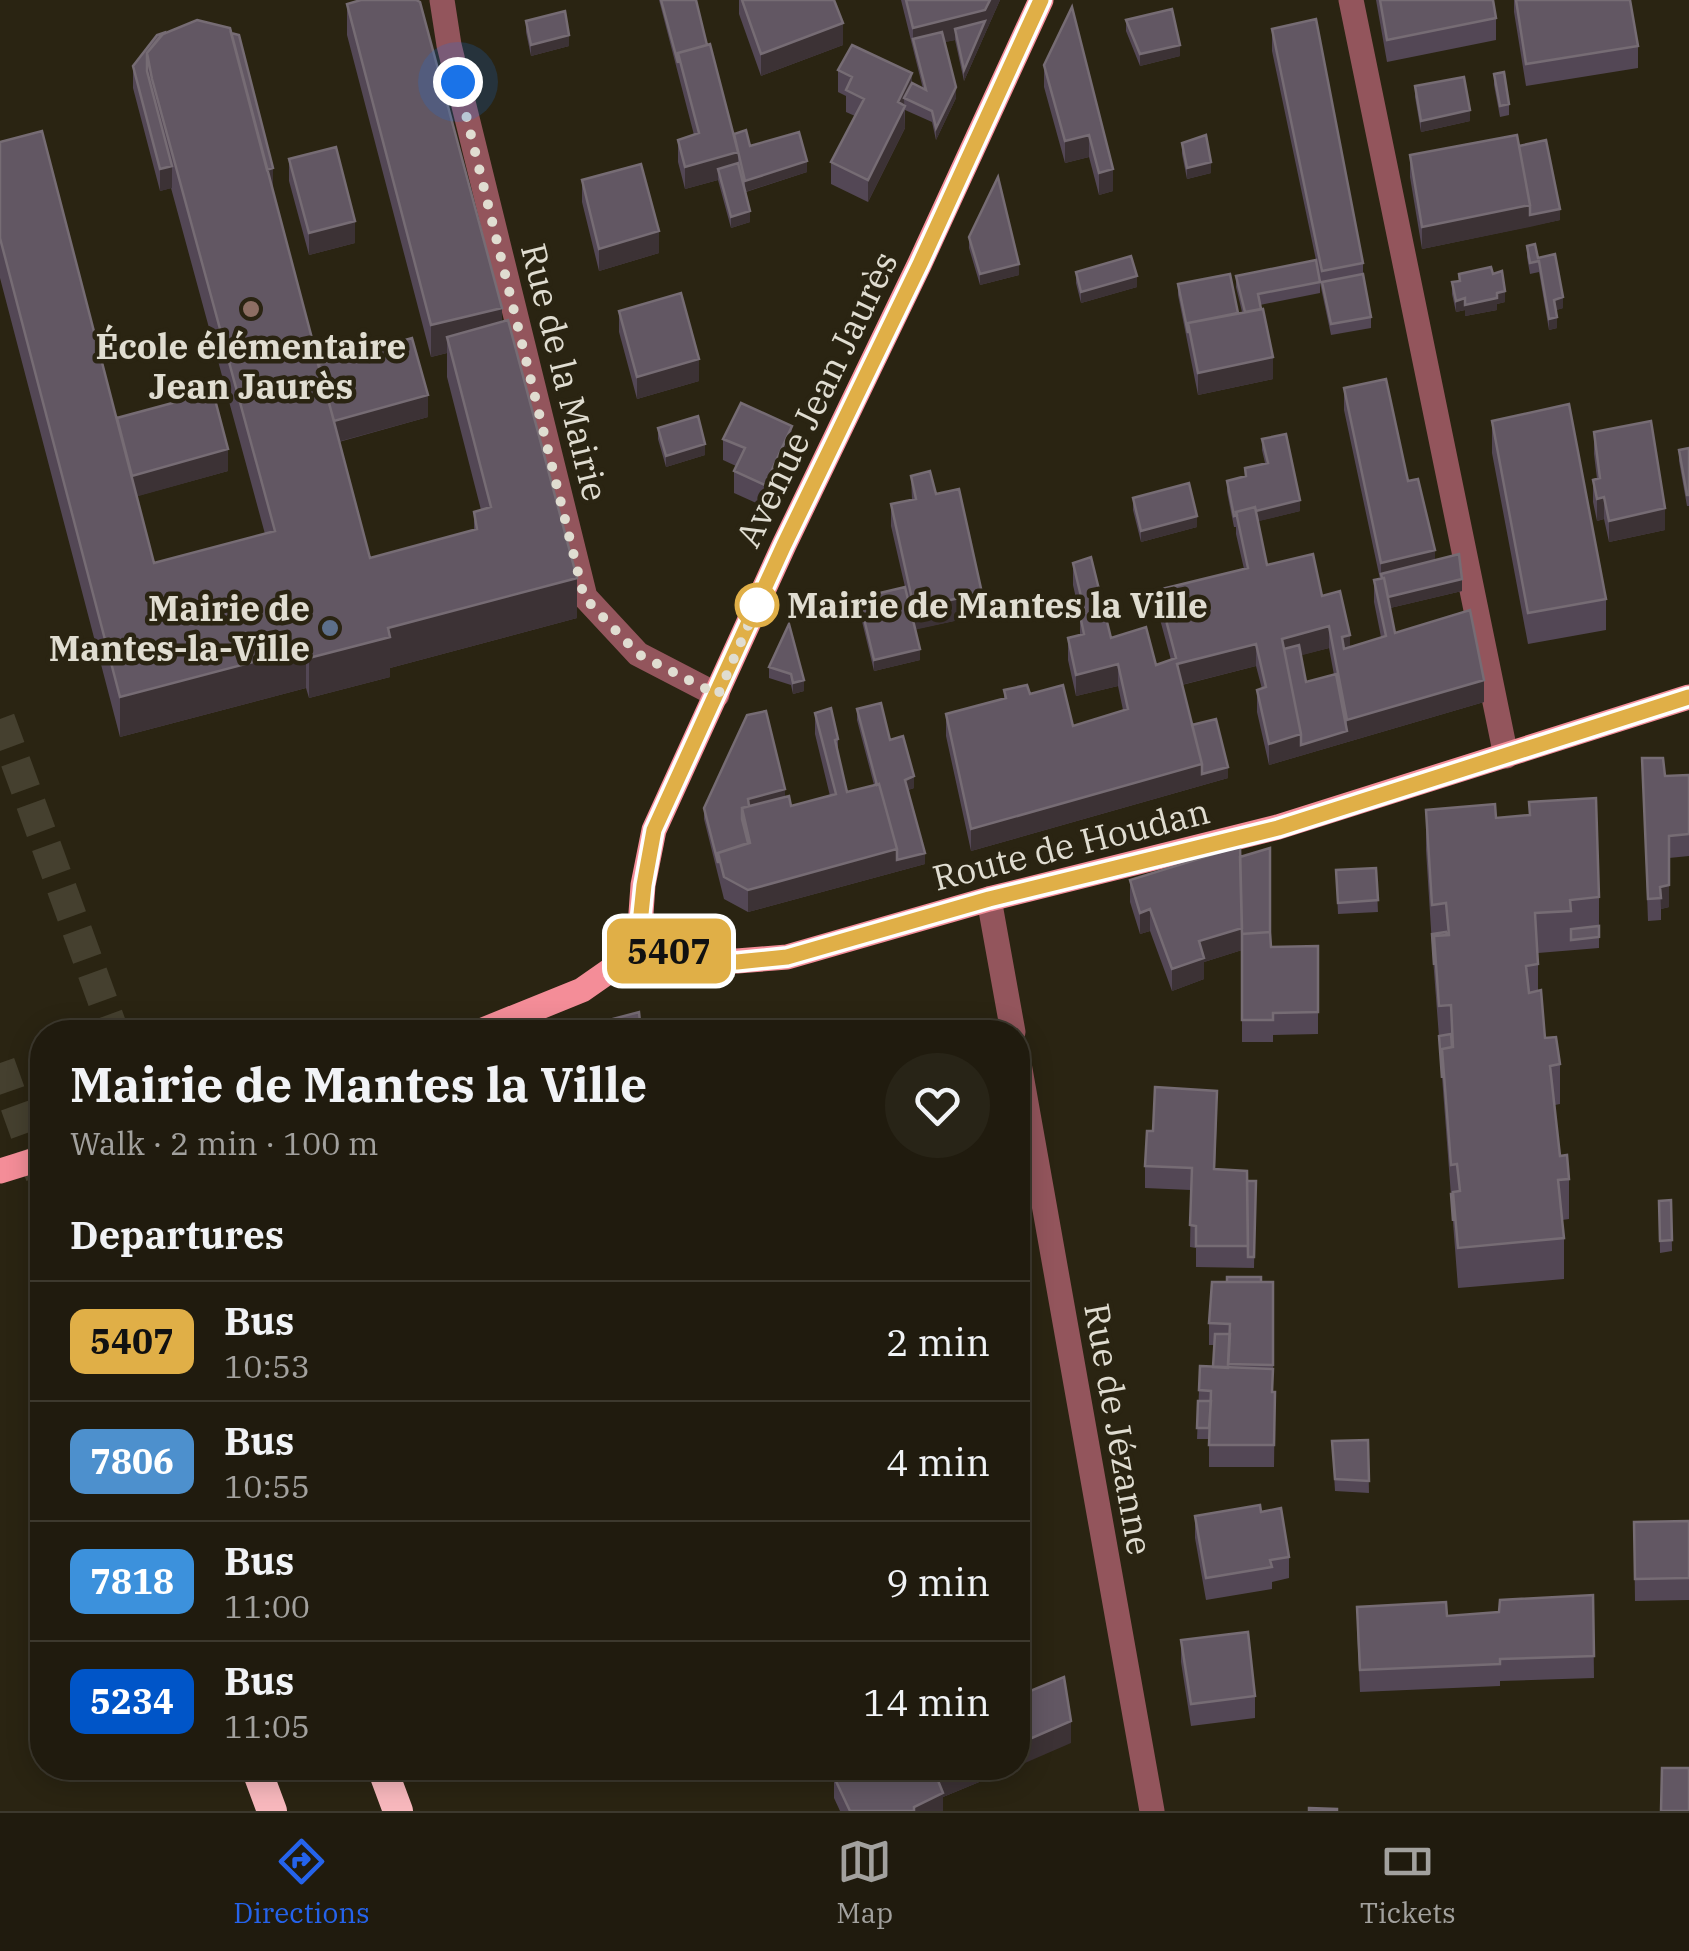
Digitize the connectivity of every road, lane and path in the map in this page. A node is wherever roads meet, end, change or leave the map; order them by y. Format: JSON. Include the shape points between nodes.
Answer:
{"nodes":[{"id":1,"x":442,"y":0,"type":"edge"},
{"id":2,"x":1041,"y":0,"type":"edge"},
{"id":3,"x":1352,"y":0,"type":"edge"},
{"id":4,"x":718,"y":695,"type":"junction"},
{"id":5,"x":1689,"y":698,"type":"edge"},
{"id":6,"x":1506,"y":756,"type":"junction"},
{"id":7,"x":989,"y":899,"type":"junction"},
{"id":8,"x":645,"y":946,"type":"junction"},
{"id":9,"x":508,"y":1020,"type":"edge"},
{"id":10,"x":1011,"y":1020,"type":"edge"},
{"id":11,"x":1030,"y":1126,"type":"edge"},
{"id":12,"x":30,"y":1162,"type":"edge"},
{"id":13,"x":0,"y":1171,"type":"edge"},
{"id":14,"x":260,"y":1780,"type":"edge"},
{"id":15,"x":386,"y":1780,"type":"edge"},
{"id":16,"x":272,"y":1811,"type":"edge"},
{"id":17,"x":398,"y":1811,"type":"edge"},
{"id":18,"x":1152,"y":1811,"type":"edge"}],
"edges":[{"from":1,"to":4,"type":"street","name":"Rue de la Mairie","via":[[584,597],[638,654]]},
{"from":2,"to":4,"type":"main road","name":"Avenue Jean Jaurès"},
{"from":3,"to":6,"type":"street"},
{"from":4,"to":8,"type":"main road","name":"Avenue Jean Jaurès","via":[[654,830],[641,914]]},
{"from":5,"to":6,"type":"main road","name":"Route de Houdan"},
{"from":6,"to":7,"type":"main road","name":"Route de Houdan","via":[[1278,828]]},
{"from":7,"to":8,"type":"main road","name":"Route de Houdan","via":[[787,957],[737,962]]},
{"from":7,"to":10,"type":"street"},
{"from":8,"to":9,"type":"main road","via":[[582,990]]},
{"from":11,"to":18,"type":"street","name":"Rue de Jézanne"},
{"from":12,"to":13,"type":"main road"},
{"from":14,"to":16,"type":"highway"},
{"from":15,"to":17,"type":"highway"}]}
